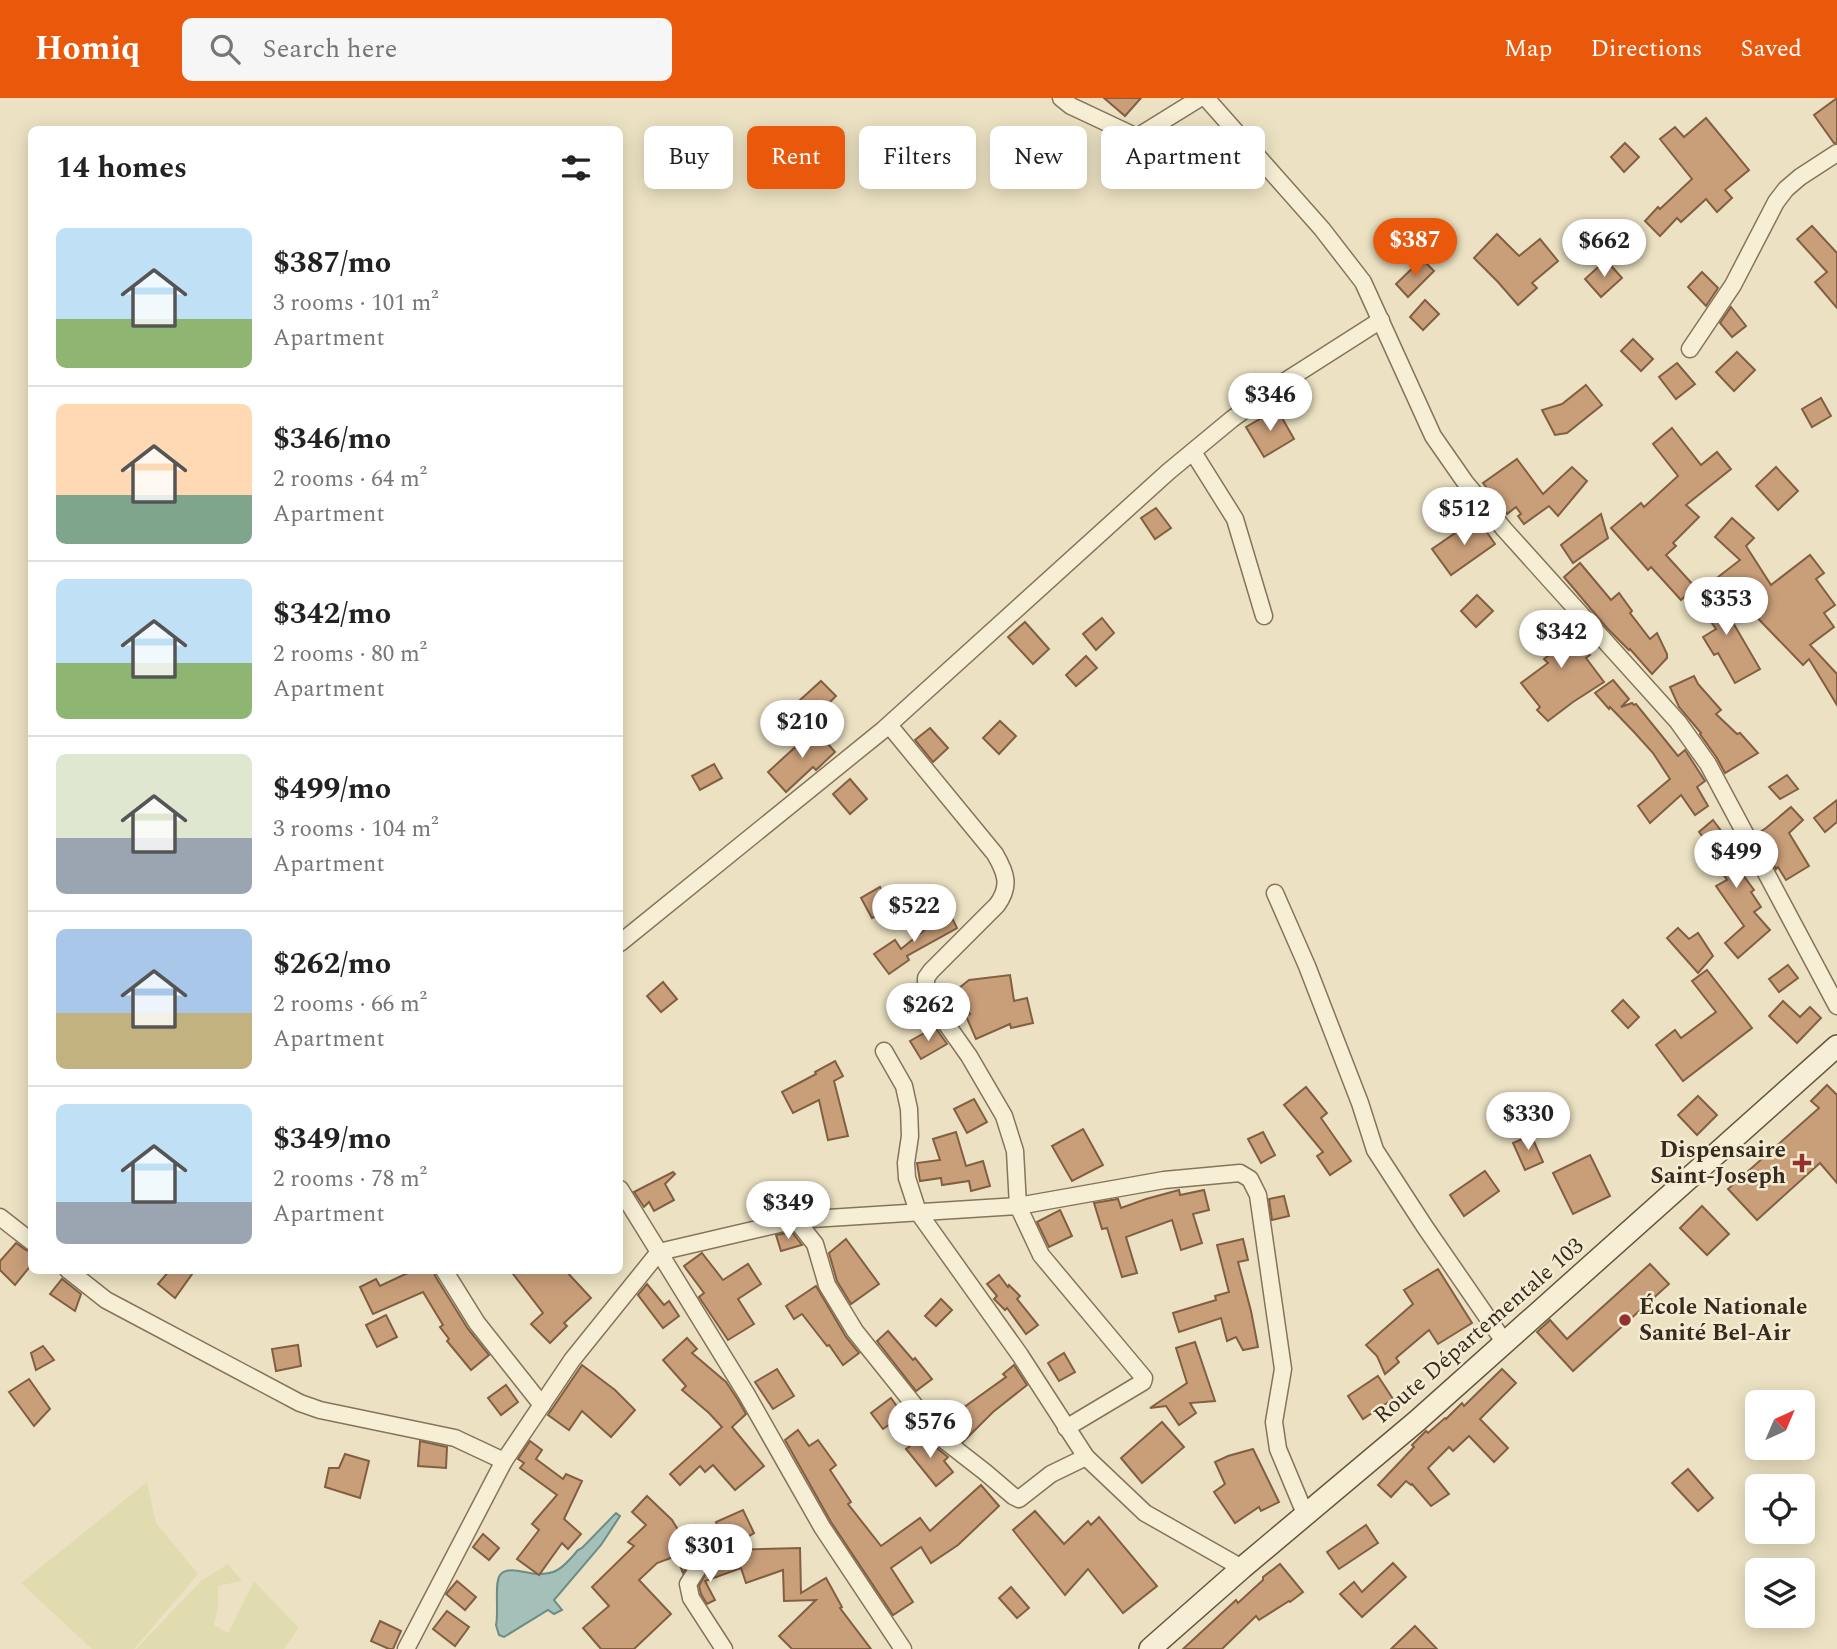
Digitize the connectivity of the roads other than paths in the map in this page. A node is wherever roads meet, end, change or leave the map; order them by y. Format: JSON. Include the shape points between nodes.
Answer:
{"nodes":[{"id":1,"x":1060,"y":98,"type":"edge"},
{"id":2,"x":1200,"y":98,"type":"edge"},
{"id":3,"x":1206,"y":98,"type":"edge"},
{"id":4,"x":1837,"y":153,"type":"edge"},
{"id":5,"x":1381,"y":320,"type":"junction"},
{"id":6,"x":1690,"y":349,"type":"dead end"},
{"id":7,"x":1193,"y":452,"type":"junction"},
{"id":8,"x":1264,"y":616,"type":"dead end"},
{"id":9,"x":889,"y":726,"type":"junction"},
{"id":10,"x":1275,"y":892,"type":"dead end"},
{"id":11,"x":623,"y":941,"type":"edge"},
{"id":12,"x":1837,"y":1006,"type":"edge"},
{"id":13,"x":1837,"y":1046,"type":"edge"},
{"id":14,"x":884,"y":1051,"type":"dead end"},
{"id":15,"x":623,"y":1194,"type":"edge"},
{"id":16,"x":1018,"y":1206,"type":"junction"},
{"id":17,"x":918,"y":1212,"type":"junction"},
{"id":18,"x":0,"y":1217,"type":"edge"},
{"id":19,"x":796,"y":1220,"type":"junction"},
{"id":20,"x":28,"y":1239,"type":"edge"},
{"id":21,"x":659,"y":1252,"type":"junction"},
{"id":22,"x":73,"y":1274,"type":"edge"},
{"id":23,"x":446,"y":1274,"type":"edge"},
{"id":24,"x":1505,"y":1343,"type":"junction"},
{"id":25,"x":542,"y":1405,"type":"junction"},
{"id":26,"x":1066,"y":1427,"type":"junction"},
{"id":27,"x":1086,"y":1457,"type":"junction"},
{"id":28,"x":504,"y":1461,"type":"junction"},
{"id":29,"x":1306,"y":1516,"type":"junction"},
{"id":30,"x":1242,"y":1568,"type":"junction"},
{"id":31,"x":697,"y":1570,"type":"dead end"},
{"id":32,"x":406,"y":1649,"type":"edge"},
{"id":33,"x":724,"y":1649,"type":"edge"},
{"id":34,"x":903,"y":1649,"type":"edge"},
{"id":35,"x":1150,"y":1649,"type":"edge"}],
"edges":[{"from":1,"to":2,"type":"street","via":[[1137,137]]},
{"from":3,"to":5,"type":"street","via":[[1322,229],[1363,282]]},
{"from":4,"to":6,"type":"street","via":[[1800,177],[1776,202],[1733,285]]},
{"from":5,"to":7,"type":"street","via":[[1276,387]]},
{"from":5,"to":12,"type":"street","via":[[1433,436],[1465,482],[1678,722],[1708,764]]},
{"from":7,"to":8,"type":"street","via":[[1235,519]]},
{"from":7,"to":9,"type":"street"},
{"from":9,"to":11,"type":"street"},
{"from":9,"to":16,"type":"street","via":[[1004,870],[1003,896],[931,971],[926,989],[1004,1116],[1015,1151]]},
{"from":10,"to":24,"type":"street","via":[[1375,1150]]},
{"from":13,"to":24,"type":"main road","name":"Route Départementale 103"},
{"from":14,"to":17,"type":"street","via":[[904,1086],[911,1136],[907,1178]]},
{"from":15,"to":21,"type":"street"},
{"from":16,"to":17,"type":"street"},
{"from":16,"to":26,"type":"street","via":[[1041,1255],[1144,1378]]},
{"from":16,"to":29,"type":"street","via":[[1164,1180],[1240,1173],[1250,1179],[1258,1195],[1283,1369],[1274,1422],[1278,1449]]},
{"from":17,"to":19,"type":"street"},
{"from":17,"to":26,"type":"street"},
{"from":18,"to":20,"type":"street"},
{"from":19,"to":21,"type":"street"},
{"from":19,"to":27,"type":"street","via":[[815,1244],[827,1284],[855,1331],[940,1437],[1019,1499],[1051,1474]]},
{"from":21,"to":25,"type":"street","via":[[572,1360]]},
{"from":21,"to":34,"type":"street","via":[[821,1527]]},
{"from":22,"to":28,"type":"street","via":[[106,1300],[300,1403],[455,1438]]},
{"from":23,"to":25,"type":"street","via":[[477,1323]]},
{"from":24,"to":29,"type":"main road","name":"Route Départementale 103"},
{"from":25,"to":28,"type":"street"},
{"from":26,"to":27,"type":"street"},
{"from":27,"to":30,"type":"street","via":[[1145,1513]]},
{"from":28,"to":32,"type":"street"},
{"from":29,"to":30,"type":"main road","name":"Route Départementale 103"},
{"from":30,"to":35,"type":"main road","name":"Route Départementale 103"},
{"from":31,"to":33,"type":"street","via":[[688,1584],[691,1598]]}]}
